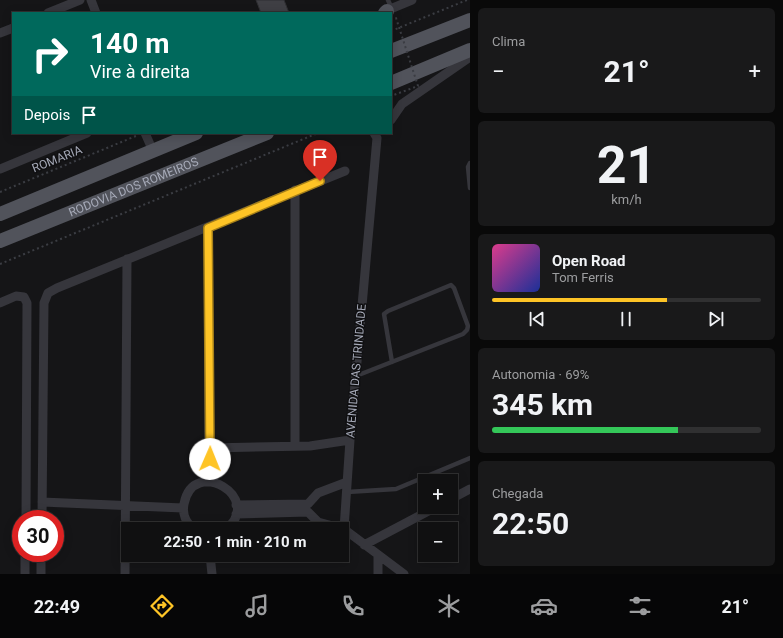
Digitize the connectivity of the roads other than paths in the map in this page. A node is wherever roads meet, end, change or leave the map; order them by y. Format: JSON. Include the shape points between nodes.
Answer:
{"nodes":[{"id":1,"x":80,"y":0,"type":"edge"},
{"id":2,"x":91,"y":0,"type":"edge"},
{"id":3,"x":412,"y":0,"type":"edge"},
{"id":4,"x":387,"y":11,"type":"edge"},
{"id":5,"x":50,"y":12,"type":"edge"},
{"id":6,"x":96,"y":12,"type":"edge"},
{"id":7,"x":470,"y":20,"type":"edge"},
{"id":8,"x":12,"y":28,"type":"edge"},
{"id":9,"x":0,"y":33,"type":"edge"},
{"id":10,"x":470,"y":50,"type":"edge"},
{"id":11,"x":392,"y":52,"type":"edge"},
{"id":12,"x":470,"y":57,"type":"edge"},
{"id":13,"x":392,"y":83,"type":"edge"},
{"id":14,"x":392,"y":119,"type":"edge"},
{"id":15,"x":85,"y":134,"type":"edge"},
{"id":16,"x":144,"y":134,"type":"edge"},
{"id":17,"x":194,"y":134,"type":"edge"},
{"id":18,"x":265,"y":134,"type":"edge"},
{"id":19,"x":377,"y":135,"type":"edge"},
{"id":20,"x":153,"y":151,"type":"junction"},
{"id":21,"x":470,"y":163,"type":"edge"},
{"id":22,"x":0,"y":169,"type":"edge"},
{"id":23,"x":345,"y":172,"type":"dead end"},
{"id":24,"x":470,"y":188,"type":"edge"},
{"id":25,"x":295,"y":190,"type":"junction"},
{"id":26,"x":0,"y":214,"type":"edge"},
{"id":27,"x":208,"y":228,"type":"junction"},
{"id":28,"x":0,"y":241,"type":"edge"},
{"id":29,"x":127,"y":259,"type":"junction"},
{"id":30,"x":0,"y":303,"type":"edge"},
{"id":31,"x":392,"y":362,"type":"junction"},
{"id":32,"x":356,"y":376,"type":"junction"},
{"id":33,"x":350,"y":440,"type":"junction"},
{"id":34,"x":294,"y":446,"type":"junction"},
{"id":35,"x":210,"y":448,"type":"junction"},
{"id":36,"x":470,"y":458,"type":"edge"},
{"id":37,"x":209,"y":482,"type":"junction"},
{"id":38,"x":348,"y":482,"type":"junction"},
{"id":39,"x":470,"y":489,"type":"edge"},
{"id":40,"x":347,"y":492,"type":"junction"},
{"id":41,"x":458,"y":495,"type":"edge"},
{"id":42,"x":42,"y":502,"type":"junction"},
{"id":43,"x":126,"y":506,"type":"junction"},
{"id":44,"x":183,"y":508,"type":"junction"},
{"id":45,"x":308,"y":508,"type":"junction"},
{"id":46,"x":26,"y":510,"type":"edge"},
{"id":47,"x":42,"y":510,"type":"edge"},
{"id":48,"x":236,"y":510,"type":"junction"},
{"id":49,"x":423,"y":514,"type":"edge"},
{"id":50,"x":188,"y":522,"type":"edge"},
{"id":51,"x":232,"y":522,"type":"edge"},
{"id":52,"x":318,"y":522,"type":"edge"},
{"id":53,"x":345,"y":522,"type":"edge"},
{"id":54,"x":349,"y":533,"type":"edge"},
{"id":55,"x":364,"y":545,"type":"junction"},
{"id":56,"x":378,"y":556,"type":"junction"},
{"id":57,"x":26,"y":562,"type":"edge"},
{"id":58,"x":41,"y":562,"type":"edge"},
{"id":59,"x":211,"y":562,"type":"edge"},
{"id":60,"x":395,"y":571,"type":"edge"},
{"id":61,"x":25,"y":574,"type":"edge"},
{"id":62,"x":41,"y":574,"type":"edge"},
{"id":63,"x":125,"y":574,"type":"edge"},
{"id":64,"x":212,"y":574,"type":"edge"},
{"id":65,"x":378,"y":574,"type":"edge"},
{"id":66,"x":404,"y":574,"type":"edge"}],
"edges":[{"from":1,"to":5,"type":"street"},
{"from":2,"to":6,"type":"street"},
{"from":3,"to":4,"type":"street"},
{"from":7,"to":11,"type":"main road"},
{"from":8,"to":9,"type":"street"},
{"from":10,"to":13,"type":"main road"},
{"from":12,"to":14,"type":"street","via":[[402,104]]},
{"from":15,"to":22,"type":"street"},
{"from":16,"to":20,"type":"street"},
{"from":17,"to":20,"type":"main road"},
{"from":18,"to":28,"type":"main road","name":"RODOVIA DOS ROMEIROS"},
{"from":19,"to":32,"type":"street","name":"AVENIDA DAS TRINDADE"},
{"from":20,"to":26,"type":"main road"},
{"from":21,"to":24,"type":"lane"},
{"from":23,"to":25,"type":"street"},
{"from":25,"to":27,"type":"street"},
{"from":25,"to":34,"type":"street"},
{"from":27,"to":29,"type":"street"},
{"from":27,"to":35,"type":"street"},
{"from":29,"to":42,"type":"street","via":[[57,288],[48,293],[44,303]]},
{"from":29,"to":43,"type":"street"},
{"from":30,"to":46,"type":"street","via":[[16,296],[24,297],[27,303]]},
{"from":31,"to":31,"type":"lane","via":[[463,334],[467,330],[468,326],[451,285],[384,314]]},
{"from":31,"to":32,"type":"lane"},
{"from":32,"to":33,"type":"street","name":"AVENIDA DAS TRINDADE"},
{"from":33,"to":34,"type":"street"},
{"from":33,"to":38,"type":"street","name":"AVENIDA DAS TRINDADE"},
{"from":34,"to":35,"type":"street"},
{"from":35,"to":37,"type":"street"},
{"from":36,"to":40,"type":"lane","via":[[396,489]]},
{"from":37,"to":44,"type":"street","via":[[194,487],[188,493]]},
{"from":37,"to":48,"type":"street","via":[[219,483],[227,488],[233,496]]},
{"from":38,"to":40,"type":"street","name":"AVENIDA DAS TRINDADE"},
{"from":38,"to":45,"type":"street","via":[[318,493]]},
{"from":39,"to":41,"type":"street"},
{"from":40,"to":53,"type":"street","name":"AVENIDA DAS TRINDADE"},
{"from":42,"to":43,"type":"street"},
{"from":42,"to":47,"type":"street"},
{"from":43,"to":44,"type":"street"},
{"from":43,"to":63,"type":"street"},
{"from":44,"to":50,"type":"street"},
{"from":45,"to":48,"type":"street"},
{"from":45,"to":52,"type":"street"},
{"from":48,"to":51,"type":"street"},
{"from":49,"to":55,"type":"street"},
{"from":54,"to":55,"type":"street"},
{"from":55,"to":56,"type":"street"},
{"from":56,"to":60,"type":"street"},
{"from":56,"to":65,"type":"street"},
{"from":57,"to":61,"type":"street"},
{"from":58,"to":62,"type":"street"},
{"from":59,"to":64,"type":"street"},
{"from":60,"to":66,"type":"street"}]}
